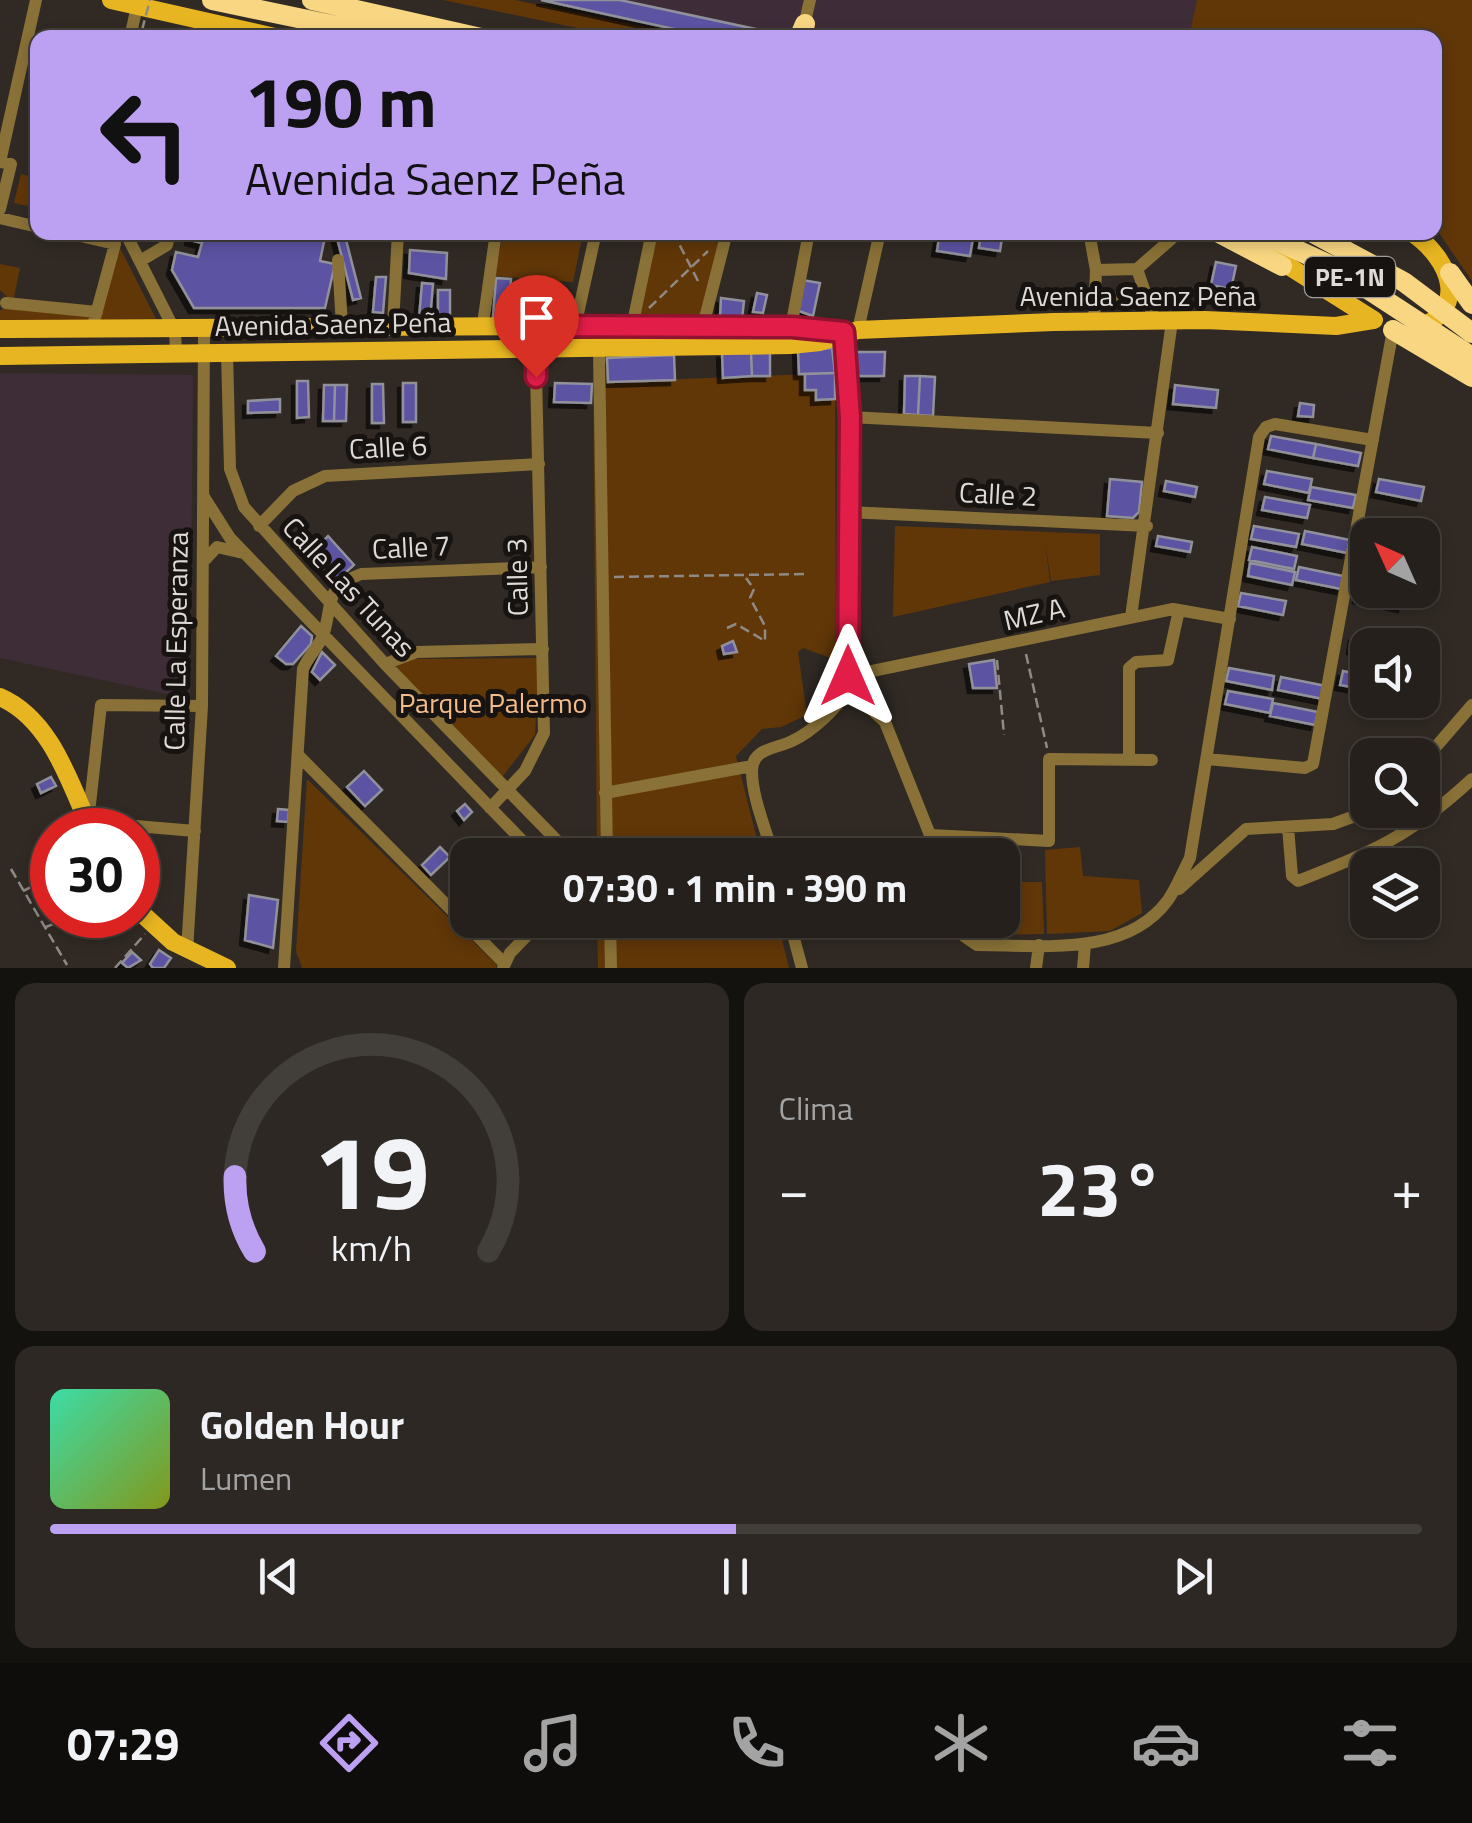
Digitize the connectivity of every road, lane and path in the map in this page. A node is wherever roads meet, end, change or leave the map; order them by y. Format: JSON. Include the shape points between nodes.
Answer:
{"nodes":[{"id":1,"x":36,"y":0,"type":"edge"},
{"id":2,"x":111,"y":0,"type":"edge"},
{"id":3,"x":212,"y":0,"type":"edge"},
{"id":4,"x":312,"y":0,"type":"edge"},
{"id":5,"x":810,"y":0,"type":"edge"},
{"id":6,"x":143,"y":3,"type":"edge"},
{"id":7,"x":154,"y":22,"type":"dead end"},
{"id":8,"x":137,"y":30,"type":"edge"},
{"id":9,"x":137,"y":30,"type":"edge"},
{"id":10,"x":152,"y":30,"type":"edge"},
{"id":11,"x":248,"y":30,"type":"edge"},
{"id":12,"x":356,"y":30,"type":"edge"},
{"id":13,"x":445,"y":30,"type":"edge"},
{"id":14,"x":803,"y":30,"type":"edge"},
{"id":15,"x":1,"y":156,"type":"edge"},
{"id":16,"x":0,"y":209,"type":"edge"},
{"id":17,"x":0,"y":218,"type":"edge"},
{"id":18,"x":30,"y":225,"type":"edge"},
{"id":19,"x":98,"y":240,"type":"edge"},
{"id":20,"x":129,"y":240,"type":"edge"},
{"id":21,"x":168,"y":240,"type":"edge"},
{"id":22,"x":398,"y":240,"type":"edge"},
{"id":23,"x":495,"y":240,"type":"edge"},
{"id":24,"x":594,"y":240,"type":"edge"},
{"id":25,"x":651,"y":240,"type":"edge"},
{"id":26,"x":676,"y":240,"type":"edge"},
{"id":27,"x":725,"y":240,"type":"edge"},
{"id":28,"x":808,"y":240,"type":"edge"},
{"id":29,"x":878,"y":240,"type":"edge"},
{"id":30,"x":1090,"y":240,"type":"edge"},
{"id":31,"x":1169,"y":240,"type":"edge"},
{"id":32,"x":1232,"y":240,"type":"edge"},
{"id":33,"x":1267,"y":240,"type":"edge"},
{"id":34,"x":1278,"y":240,"type":"edge"},
{"id":35,"x":1327,"y":240,"type":"edge"},
{"id":36,"x":1420,"y":240,"type":"edge"},
{"id":37,"x":714,"y":244,"type":"dead end"},
{"id":38,"x":338,"y":260,"type":"dead end"},
{"id":39,"x":140,"y":262,"type":"junction"},
{"id":40,"x":1282,"y":266,"type":"junction"},
{"id":41,"x":691,"y":267,"type":"junction"},
{"id":42,"x":1137,"y":269,"type":"junction"},
{"id":43,"x":1096,"y":270,"type":"junction"},
{"id":44,"x":1450,"y":273,"type":"junction"},
{"id":45,"x":1146,"y":296,"type":"junction"},
{"id":46,"x":1095,"y":298,"type":"junction"},
{"id":47,"x":2,"y":301,"type":"edge"},
{"id":48,"x":709,"y":302,"type":"junction"},
{"id":49,"x":1472,"y":304,"type":"edge"},
{"id":50,"x":1444,"y":310,"type":"junction"},
{"id":51,"x":1362,"y":318,"type":"junction"},
{"id":52,"x":94,"y":320,"type":"junction"},
{"id":53,"x":1164,"y":321,"type":"junction"},
{"id":54,"x":1094,"y":322,"type":"junction"},
{"id":55,"x":393,"y":324,"type":"junction"},
{"id":56,"x":482,"y":324,"type":"junction"},
{"id":57,"x":1427,"y":325,"type":"junction"},
{"id":58,"x":342,"y":326,"type":"junction"},
{"id":59,"x":536,"y":326,"type":"junction"},
{"id":60,"x":703,"y":326,"type":"junction"},
{"id":61,"x":576,"y":327,"type":"junction"},
{"id":62,"x":636,"y":327,"type":"junction"},
{"id":63,"x":792,"y":327,"type":"junction"},
{"id":64,"x":0,"y":329,"type":"edge"},
{"id":65,"x":204,"y":330,"type":"junction"},
{"id":66,"x":1393,"y":330,"type":"junction"},
{"id":67,"x":175,"y":331,"type":"junction"},
{"id":68,"x":851,"y":331,"type":"junction"},
{"id":69,"x":1472,"y":332,"type":"edge"},
{"id":70,"x":600,"y":348,"type":"junction"},
{"id":71,"x":341,"y":349,"type":"junction"},
{"id":72,"x":536,"y":350,"type":"junction"},
{"id":73,"x":176,"y":352,"type":"junction"},
{"id":74,"x":204,"y":353,"type":"junction"},
{"id":75,"x":228,"y":353,"type":"junction"},
{"id":76,"x":0,"y":356,"type":"edge"},
{"id":77,"x":1472,"y":357,"type":"edge"},
{"id":78,"x":1472,"y":377,"type":"edge"},
{"id":79,"x":850,"y":417,"type":"junction"},
{"id":80,"x":1158,"y":432,"type":"junction"},
{"id":81,"x":1374,"y":440,"type":"junction"},
{"id":82,"x":228,"y":447,"type":"junction"},
{"id":83,"x":203,"y":448,"type":"junction"},
{"id":84,"x":539,"y":464,"type":"junction"},
{"id":85,"x":202,"y":495,"type":"junction"},
{"id":86,"x":848,"y":512,"type":"junction"},
{"id":87,"x":259,"y":526,"type":"junction"},
{"id":88,"x":1147,"y":526,"type":"junction"},
{"id":89,"x":248,"y":556,"type":"junction"},
{"id":90,"x":203,"y":562,"type":"junction"},
{"id":91,"x":541,"y":567,"type":"junction"},
{"id":92,"x":804,"y":574,"type":"dead end"},
{"id":93,"x":744,"y":575,"type":"junction"},
{"id":94,"x":603,"y":577,"type":"junction"},
{"id":95,"x":328,"y":601,"type":"junction"},
{"id":96,"x":1178,"y":610,"type":"junction"},
{"id":97,"x":1132,"y":618,"type":"junction"},
{"id":98,"x":1230,"y":619,"type":"junction"},
{"id":99,"x":727,"y":628,"type":"dead end"},
{"id":100,"x":324,"y":635,"type":"junction"},
{"id":101,"x":1023,"y":642,"type":"junction"},
{"id":102,"x":544,"y":648,"type":"junction"},
{"id":103,"x":996,"y":648,"type":"junction"},
{"id":104,"x":386,"y":664,"type":"junction"},
{"id":105,"x":848,"y":681,"type":"junction"},
{"id":106,"x":0,"y":697,"type":"edge"},
{"id":107,"x":1472,"y":705,"type":"edge"},
{"id":108,"x":202,"y":706,"type":"junction"},
{"id":109,"x":1004,"y":735,"type":"dead end"},
{"id":110,"x":1440,"y":742,"type":"edge"},
{"id":111,"x":298,"y":756,"type":"junction"},
{"id":112,"x":1049,"y":758,"type":"junction"},
{"id":113,"x":1207,"y":758,"type":"junction"},
{"id":114,"x":1129,"y":760,"type":"junction"},
{"id":115,"x":1152,"y":760,"type":"dead end"},
{"id":116,"x":752,"y":766,"type":"junction"},
{"id":117,"x":1472,"y":779,"type":"edge"},
{"id":118,"x":506,"y":791,"type":"junction"},
{"id":119,"x":606,"y":794,"type":"junction"},
{"id":120,"x":81,"y":808,"type":"edge"},
{"id":121,"x":91,"y":808,"type":"edge"},
{"id":122,"x":490,"y":808,"type":"junction"},
{"id":123,"x":1350,"y":818,"type":"edge"},
{"id":124,"x":1288,"y":827,"type":"junction"},
{"id":125,"x":160,"y":829,"type":"edge"},
{"id":126,"x":195,"y":831,"type":"junction"},
{"id":127,"x":931,"y":836,"type":"joint"},
{"id":128,"x":519,"y":838,"type":"edge"},
{"id":129,"x":554,"y":838,"type":"edge"},
{"id":130,"x":607,"y":838,"type":"edge"},
{"id":131,"x":769,"y":838,"type":"edge"},
{"id":132,"x":11,"y":868,"type":"dead end"},
{"id":133,"x":30,"y":888,"type":"edge"},
{"id":134,"x":24,"y":891,"type":"junction"},
{"id":135,"x":30,"y":902,"type":"edge"},
{"id":136,"x":1167,"y":902,"type":"junction"},
{"id":137,"x":160,"y":931,"type":"edge"},
{"id":138,"x":51,"y":938,"type":"edge"},
{"id":139,"x":141,"y":938,"type":"edge"},
{"id":140,"x":527,"y":938,"type":"edge"},
{"id":141,"x":610,"y":938,"type":"edge"},
{"id":142,"x":794,"y":938,"type":"edge"},
{"id":143,"x":967,"y":938,"type":"edge"},
{"id":144,"x":1039,"y":945,"type":"junction"},
{"id":145,"x":1085,"y":945,"type":"junction"},
{"id":146,"x":187,"y":951,"type":"junction"},
{"id":147,"x":67,"y":965,"type":"dead end"},
{"id":148,"x":503,"y":966,"type":"edge"},
{"id":149,"x":115,"y":968,"type":"edge"},
{"id":150,"x":227,"y":968,"type":"edge"},
{"id":151,"x":284,"y":968,"type":"edge"},
{"id":152,"x":611,"y":968,"type":"edge"},
{"id":153,"x":802,"y":968,"type":"edge"},
{"id":154,"x":1036,"y":968,"type":"edge"},
{"id":155,"x":1083,"y":968,"type":"edge"}],
"edges":[{"from":1,"to":15,"type":"street"},
{"from":2,"to":6,"type":"main road"},
{"from":3,"to":12,"type":"highway"},
{"from":4,"to":13,"type":"highway"},
{"from":5,"to":14,"type":"street"},
{"from":6,"to":8,"type":"street"},
{"from":6,"to":9,"type":"path","bridge":true},
{"from":6,"to":11,"type":"main road"},
{"from":7,"to":10,"type":"path"},
{"from":15,"to":16,"type":"street","via":[[11,164]]},
{"from":17,"to":18,"type":"street"},
{"from":19,"to":52,"type":"street","via":[[115,244]]},
{"from":20,"to":39,"type":"street"},
{"from":21,"to":39,"type":"street"},
{"from":22,"to":55,"type":"street"},
{"from":23,"to":56,"type":"street"},
{"from":24,"to":61,"type":"street"},
{"from":25,"to":62,"type":"street"},
{"from":26,"to":41,"type":"path"},
{"from":27,"to":48,"type":"street"},
{"from":28,"to":63,"type":"street"},
{"from":29,"to":68,"type":"street"},
{"from":30,"to":43,"type":"street"},
{"from":31,"to":42,"type":"street"},
{"from":32,"to":40,"type":"highway"},
{"from":33,"to":40,"type":"main road"},
{"from":34,"to":57,"type":"highway","number":"PE-1N"},
{"from":35,"to":50,"type":"highway","number":"PE-1N"},
{"from":36,"to":44,"type":"main road"},
{"from":37,"to":41,"type":"path"},
{"from":38,"to":58,"type":"street"},
{"from":39,"to":67,"type":"street"},
{"from":40,"to":51,"type":"main road"},
{"from":41,"to":48,"type":"path"},
{"from":41,"to":62,"type":"path"},
{"from":42,"to":43,"type":"street"},
{"from":42,"to":45,"type":"street"},
{"from":43,"to":46,"type":"street"},
{"from":44,"to":49,"type":"highway"},
{"from":44,"to":50,"type":"main road"},
{"from":45,"to":46,"type":"street"},
{"from":45,"to":53,"type":"street"},
{"from":46,"to":54,"type":"street"},
{"from":47,"to":52,"type":"street"},
{"from":48,"to":60,"type":"street"},
{"from":50,"to":57,"type":"main road"},
{"from":50,"to":69,"type":"highway","number":"PE-1N"},
{"from":51,"to":53,"type":"main road","name":"Avenida Saenz Peña","via":[[1336,326]]},
{"from":51,"to":66,"type":"main road"},
{"from":52,"to":64,"type":"main road","name":"Avenida Saenz Peña"},
{"from":52,"to":67,"type":"main road","name":"Avenida Saenz Peña"},
{"from":53,"to":54,"type":"main road","name":"Avenida Saenz Peña"},
{"from":53,"to":80,"type":"street"},
{"from":54,"to":68,"type":"main road","name":"Avenida Saenz Peña"},
{"from":55,"to":56,"type":"main road","name":"Avenida Saenz Peña"},
{"from":55,"to":58,"type":"main road","name":"Avenida Saenz Peña"},
{"from":56,"to":59,"type":"main road","name":"Avenida Saenz Peña"},
{"from":57,"to":66,"type":"main road"},
{"from":57,"to":77,"type":"highway","number":"PE-1N"},
{"from":58,"to":65,"type":"main road","name":"Avenida Saenz Peña"},
{"from":58,"to":71,"type":"main road"},
{"from":59,"to":61,"type":"main road","name":"Avenida Saenz Peña"},
{"from":59,"to":72,"type":"street","name":"Calle 3"},
{"from":60,"to":62,"type":"main road","name":"Avenida Saenz Peña"},
{"from":60,"to":63,"type":"main road","name":"Avenida Saenz Peña"},
{"from":61,"to":62,"type":"main road","name":"Avenida Saenz Peña"},
{"from":63,"to":68,"type":"main road","name":"Avenida Saenz Peña"},
{"from":65,"to":67,"type":"main road","name":"Avenida Saenz Peña"},
{"from":65,"to":74,"type":"street","name":"Calle La Esperanza"},
{"from":66,"to":78,"type":"highway"},
{"from":66,"to":81,"type":"street"},
{"from":67,"to":73,"type":"street"},
{"from":68,"to":70,"type":"main road","name":"Avenida Saenz Peña","via":[[791,345]]},
{"from":68,"to":79,"type":"street"},
{"from":70,"to":72,"type":"main road","name":"Avenida Saenz Peña"},
{"from":70,"to":94,"type":"street"},
{"from":71,"to":72,"type":"main road","name":"Avenida Saenz Peña"},
{"from":71,"to":75,"type":"main road","name":"Avenida Saenz Peña"},
{"from":72,"to":84,"type":"street","name":"Calle 3"},
{"from":73,"to":74,"type":"main road","name":"Avenida Saenz Peña"},
{"from":73,"to":76,"type":"main road","name":"Avenida Saenz Peña"},
{"from":74,"to":75,"type":"main road","name":"Avenida Saenz Peña"},
{"from":74,"to":83,"type":"street","name":"Calle La Esperanza"},
{"from":75,"to":82,"type":"street","name":"Calle Las Tunas"},
{"from":79,"to":80,"type":"street"},
{"from":79,"to":86,"type":"street"},
{"from":80,"to":88,"type":"street"},
{"from":81,"to":98,"type":"street","via":[[1266,426],[1259,436]]},
{"from":81,"to":113,"type":"street","via":[[1313,764]]},
{"from":82,"to":83,"type":"street"},
{"from":82,"to":87,"type":"street","name":"Calle Las Tunas","via":[[234,487]]},
{"from":83,"to":85,"type":"street","name":"Calle La Esperanza"},
{"from":84,"to":87,"type":"street","name":"Calle 6","via":[[324,476],[278,503]]},
{"from":84,"to":91,"type":"street","name":"Calle 3"},
{"from":85,"to":89,"type":"street","name":"Calle Las Tunas"},
{"from":85,"to":90,"type":"street","name":"Calle La Esperanza"},
{"from":86,"to":88,"type":"street","name":"Calle 2"},
{"from":86,"to":105,"type":"street"},
{"from":87,"to":95,"type":"street","name":"Calle Las Tunas"},
{"from":88,"to":97,"type":"street"},
{"from":89,"to":90,"type":"street","via":[[227,546]]},
{"from":89,"to":100,"type":"street","name":"Calle Las Tunas"},
{"from":90,"to":108,"type":"street","name":"Calle La Esperanza"},
{"from":91,"to":95,"type":"street","name":"Calle 7","via":[[361,574]]},
{"from":91,"to":102,"type":"street","name":"Calle 3"},
{"from":92,"to":93,"type":"path"},
{"from":93,"to":94,"type":"path"},
{"from":93,"to":99,"type":"path","via":[[754,589],[750,598],[766,641],[736,624]]},
{"from":94,"to":119,"type":"street"},
{"from":95,"to":100,"type":"street"},
{"from":95,"to":104,"type":"street","name":"Calle Las Tunas"},
{"from":96,"to":97,"type":"street","name":"MZ A"},
{"from":96,"to":98,"type":"street","name":"MZ A"},
{"from":96,"to":114,"type":"street","via":[[1168,660],[1129,668]]},
{"from":97,"to":101,"type":"street","name":"MZ A"},
{"from":98,"to":113,"type":"street"},
{"from":100,"to":111,"type":"street","via":[[303,669]]},
{"from":100,"to":122,"type":"street","name":"Calle Las Tunas"},
{"from":101,"to":103,"type":"street","name":"MZ A"},
{"from":101,"to":112,"type":"path"},
{"from":102,"to":104,"type":"street","via":[[418,652]]},
{"from":102,"to":118,"type":"street","name":"Calle 3","via":[[544,733]]},
{"from":103,"to":105,"type":"street","name":"MZ A"},
{"from":103,"to":109,"type":"path"},
{"from":104,"to":118,"type":"street","name":"Calle Las Tunas"},
{"from":105,"to":116,"type":"street","via":[[842,699],[796,740],[766,749]]},
{"from":105,"to":127,"type":"street","via":[[886,722]]},
{"from":106,"to":120,"type":"main road","via":[[34,720]]},
{"from":107,"to":110,"type":"street"},
{"from":108,"to":121,"type":"street","via":[[100,705]]},
{"from":108,"to":126,"type":"street","name":"Calle La Esperanza"},
{"from":111,"to":148,"type":"street"},
{"from":111,"to":151,"type":"street"},
{"from":112,"to":114,"type":"street"},
{"from":112,"to":127,"type":"street","via":[[1049,841]]},
{"from":113,"to":136,"type":"street","via":[[1190,858]]},
{"from":114,"to":115,"type":"street"},
{"from":116,"to":119,"type":"street"},
{"from":116,"to":131,"type":"street"},
{"from":117,"to":124,"type":"street","via":[[1388,846],[1298,881]]},
{"from":118,"to":122,"type":"street","name":"Calle 3"},
{"from":118,"to":129,"type":"street","name":"Calle Las Tunas"},
{"from":119,"to":130,"type":"street"},
{"from":122,"to":128,"type":"street","name":"Calle Las Tunas"},
{"from":123,"to":124,"type":"street"},
{"from":124,"to":136,"type":"street","via":[[1259,826],[1234,835]]},
{"from":125,"to":126,"type":"street"},
{"from":126,"to":146,"type":"street","name":"Calle La Esperanza"},
{"from":132,"to":134,"type":"path"},
{"from":133,"to":134,"type":"path"},
{"from":134,"to":135,"type":"path"},
{"from":136,"to":145,"type":"street","via":[[1134,929]]},
{"from":137,"to":146,"type":"main road"},
{"from":138,"to":147,"type":"path"},
{"from":139,"to":149,"type":"path"},
{"from":140,"to":148,"type":"street"},
{"from":141,"to":152,"type":"street"},
{"from":142,"to":153,"type":"street"},
{"from":143,"to":144,"type":"street","via":[[976,945]]},
{"from":144,"to":145,"type":"street"},
{"from":144,"to":154,"type":"street"},
{"from":145,"to":155,"type":"street"},
{"from":146,"to":150,"type":"main road"}]}
